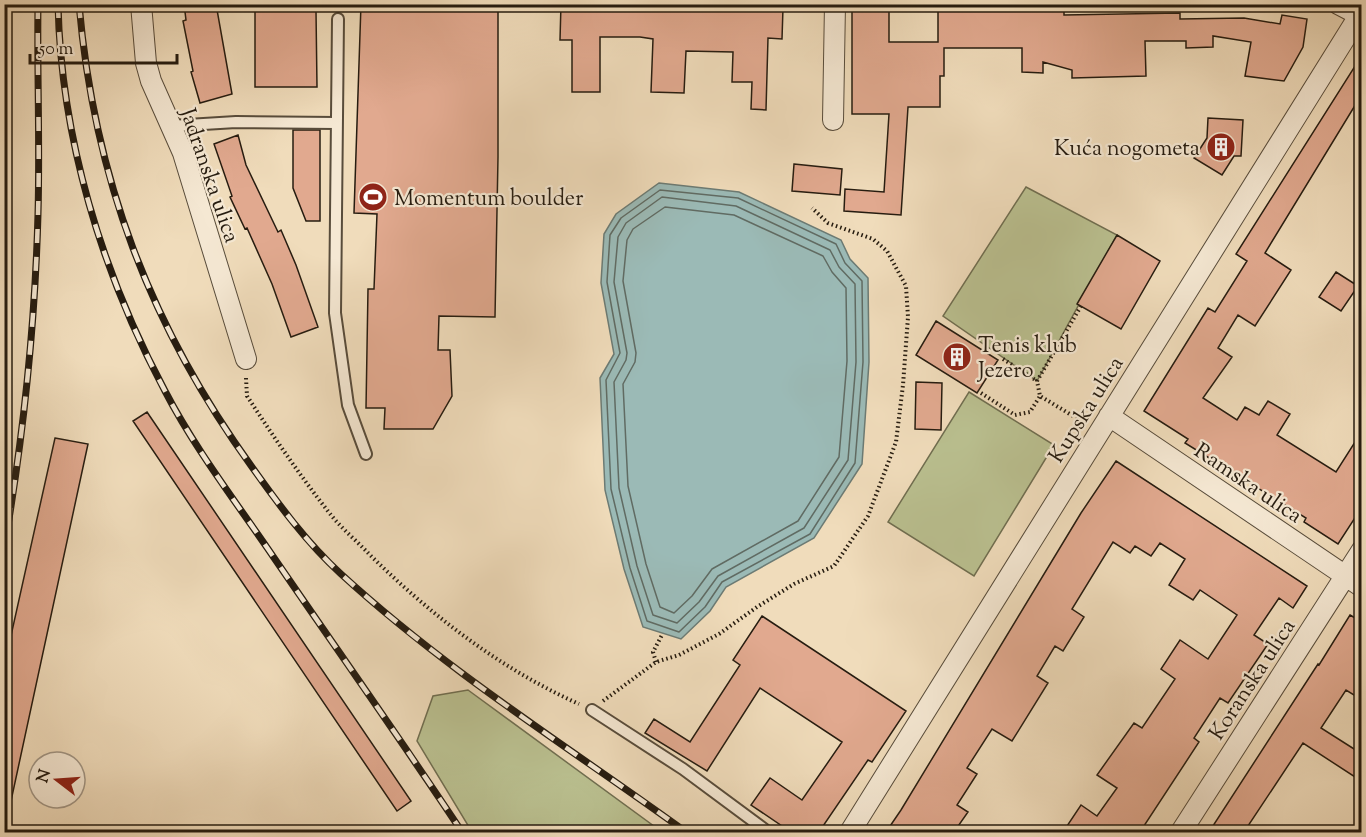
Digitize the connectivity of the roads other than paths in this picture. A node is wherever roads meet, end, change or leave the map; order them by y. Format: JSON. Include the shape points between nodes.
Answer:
{"nodes":[{"id":1,"x":141,"y":4,"type":"edge"},
{"id":2,"x":835,"y":4,"type":"edge"},
{"id":3,"x":1338,"y":4,"type":"edge"},
{"id":4,"x":1360,"y":13,"type":"edge"},
{"id":5,"x":338,"y":19,"type":"dead end"},
{"id":6,"x":833,"y":120,"type":"dead end"},
{"id":7,"x":336,"y":123,"type":"junction"},
{"id":8,"x":171,"y":126,"type":"junction"},
{"id":9,"x":246,"y":359,"type":"road end"},
{"id":10,"x":1104,"y":424,"type":"junction"},
{"id":11,"x":366,"y":454,"type":"dead end"},
{"id":12,"x":1362,"y":550,"type":"edge"},
{"id":13,"x":1353,"y":581,"type":"edge"},
{"id":14,"x":592,"y":710,"type":"road end"},
{"id":15,"x":768,"y":832,"type":"edge"},
{"id":16,"x":850,"y":832,"type":"edge"},
{"id":17,"x":1181,"y":832,"type":"edge"}],
"edges":[{"from":1,"to":8,"type":"street","name":"Jadranska ulica","via":[[146,63]]},
{"from":2,"to":6,"type":"street"},
{"from":3,"to":4,"type":"street"},
{"from":4,"to":10,"type":"street","name":"Kupska ulica"},
{"from":5,"to":7,"type":"lane"},
{"from":7,"to":8,"type":"lane"},
{"from":7,"to":11,"type":"lane","via":[[335,314],[348,405]]},
{"from":8,"to":9,"type":"street","name":"Jadranska ulica","via":[[183,153]]},
{"from":10,"to":13,"type":"street","name":"Ramska ulica"},
{"from":10,"to":16,"type":"street","name":"Kupska ulica"},
{"from":12,"to":13,"type":"street","name":"Koranska ulica"},
{"from":13,"to":17,"type":"street","name":"Koranska ulica"},
{"from":14,"to":15,"type":"lane","via":[[683,769]]}]}
